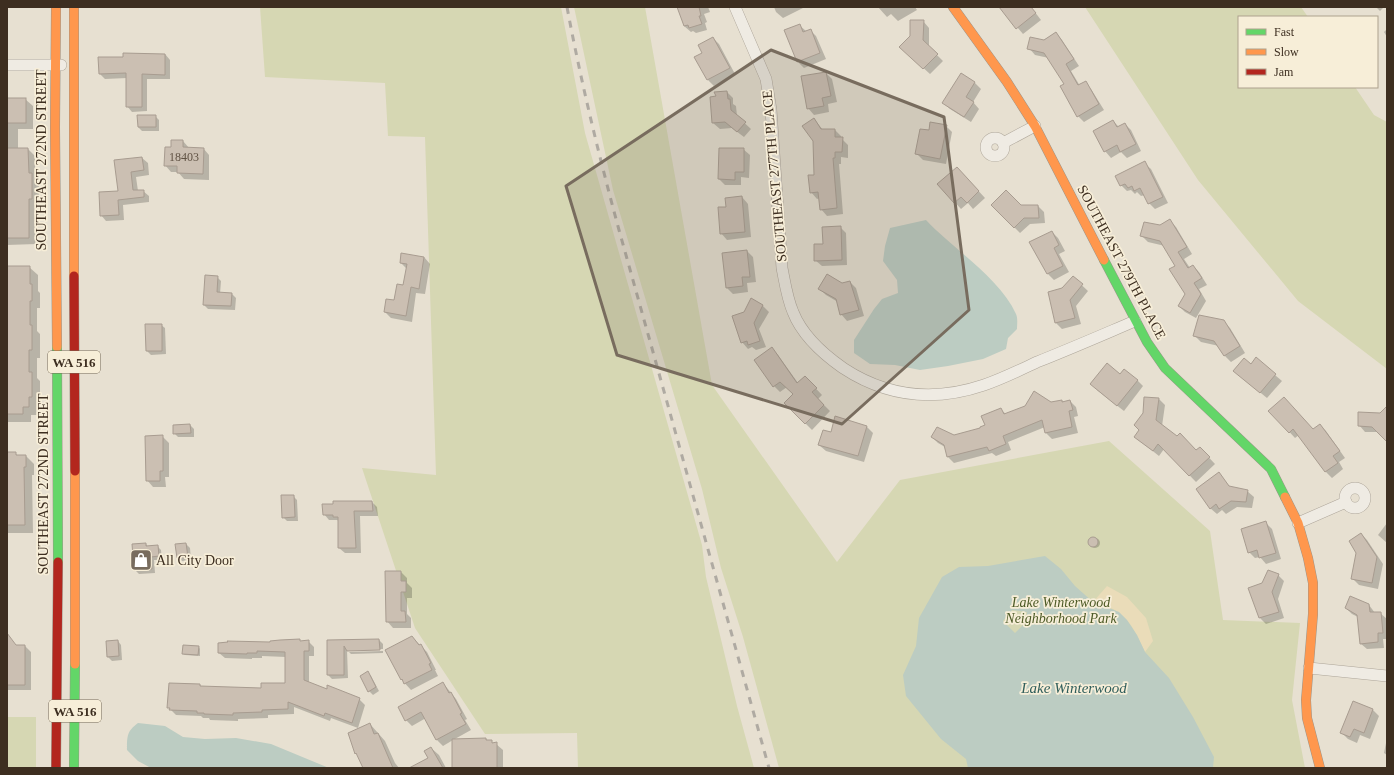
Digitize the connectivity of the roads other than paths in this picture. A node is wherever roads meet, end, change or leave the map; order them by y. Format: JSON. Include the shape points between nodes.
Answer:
{"nodes":[{"id":1,"x":56,"y":7,"type":"edge"},
{"id":2,"x":74,"y":7,"type":"edge"},
{"id":3,"x":735,"y":7,"type":"edge"},
{"id":4,"x":953,"y":7,"type":"edge"},
{"id":5,"x":7,"y":65,"type":"edge"},
{"id":6,"x":55,"y":65,"type":"junction"},
{"id":7,"x":74,"y":65,"type":"junction"},
{"id":8,"x":1035,"y":126,"type":"junction"},
{"id":9,"x":1004,"y":143,"type":"dead end"},
{"id":10,"x":1135,"y":321,"type":"junction"},
{"id":11,"x":1346,"y":502,"type":"dead end"},
{"id":12,"x":1298,"y":523,"type":"junction"},
{"id":13,"x":58,"y":661,"type":"junction"},
{"id":14,"x":1309,"y":668,"type":"junction"},
{"id":15,"x":1387,"y":676,"type":"edge"},
{"id":16,"x":74,"y":765,"type":"edge"},
{"id":17,"x":56,"y":768,"type":"edge"},
{"id":18,"x":1320,"y":768,"type":"edge"}],
"edges":[{"from":1,"to":6,"type":"main road","name":"SOUTHEAST 272ND STREET","number":"WA 516"},
{"from":2,"to":7,"type":"main road","number":"WA 516"},
{"from":3,"to":10,"type":"street","name":"SOUTHEAST 277TH PLACE","via":[[766,79],[771,110],[782,268],[786,291],[793,313],[803,330],[813,343],[835,362],[872,384],[914,394],[940,395],[985,385]]},
{"from":4,"to":8,"type":"main road","name":"SOUTHEAST 279TH PLACE"},
{"from":5,"to":6,"type":"street"},
{"from":6,"to":7,"type":"street"},
{"from":6,"to":13,"type":"main road","name":"SOUTHEAST 272ND STREET","number":"WA 516"},
{"from":7,"to":16,"type":"main road","number":"WA 516"},
{"from":8,"to":9,"type":"street"},
{"from":8,"to":10,"type":"main road","name":"SOUTHEAST 279TH PLACE"},
{"from":10,"to":12,"type":"main road","name":"SOUTHEAST 279TH PLACE","via":[[1165,368],[1270,469]]},
{"from":11,"to":12,"type":"street"},
{"from":12,"to":14,"type":"main road","name":"SOUTHEAST 279TH PLACE","via":[[1313,583]]},
{"from":13,"to":16,"type":"main road","via":[[64,678],[64,755],[66,760]]},
{"from":13,"to":17,"type":"main road","name":"SOUTHEAST 272ND STREET","number":"WA 516"},
{"from":14,"to":15,"type":"street"},
{"from":14,"to":18,"type":"main road","name":"SOUTHEAST 279TH PLACE","via":[[1307,718]]}]}
